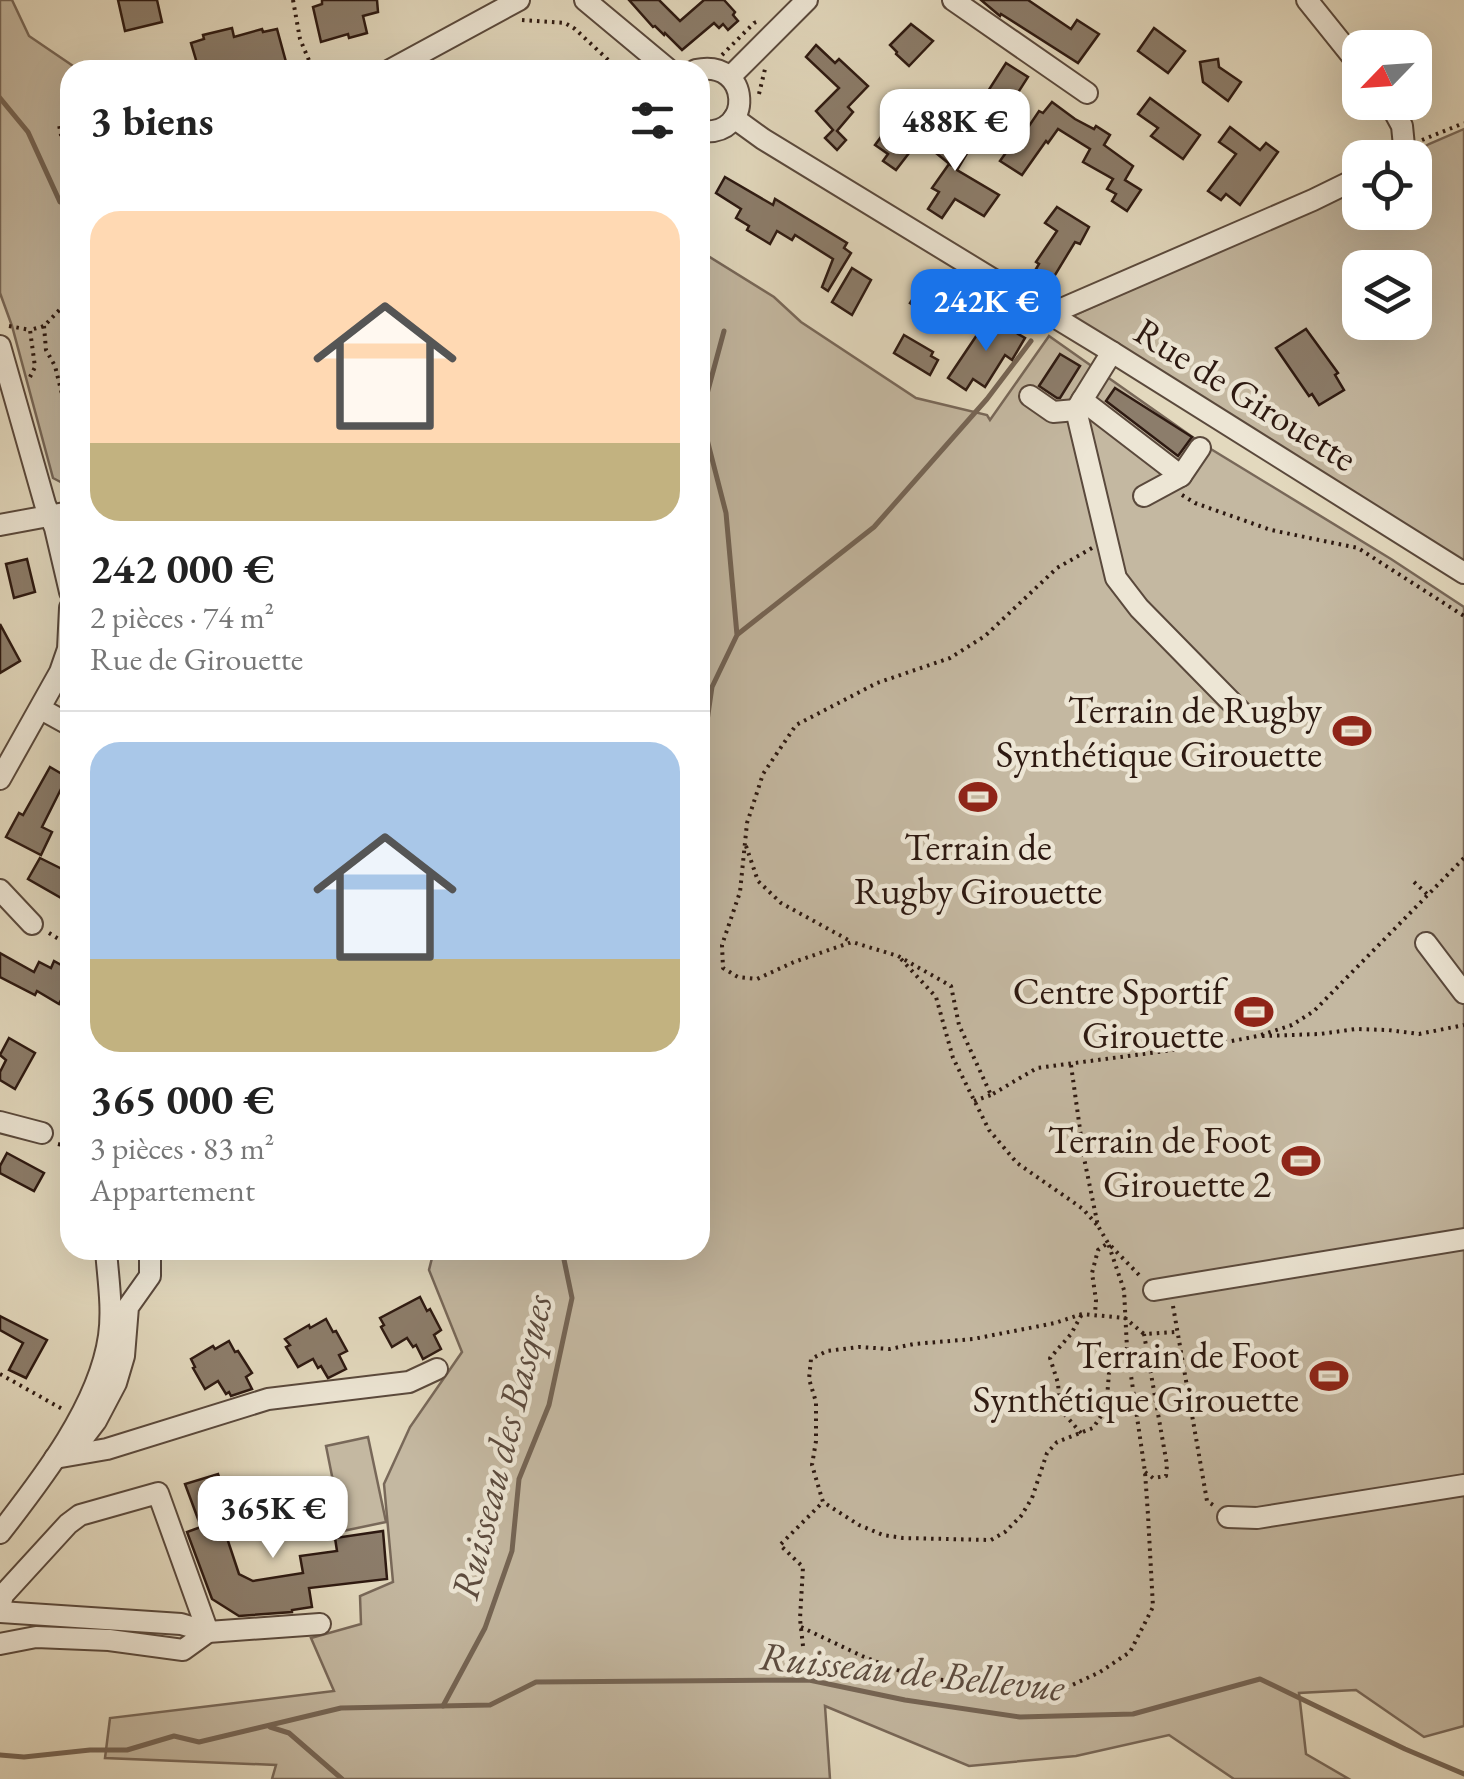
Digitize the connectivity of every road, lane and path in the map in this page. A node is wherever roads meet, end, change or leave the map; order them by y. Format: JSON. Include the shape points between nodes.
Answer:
{"nodes":[{"id":1,"x":293,"y":0,"type":"edge"},
{"id":2,"x":585,"y":0,"type":"edge"},
{"id":3,"x":807,"y":0,"type":"edge"},
{"id":4,"x":954,"y":0,"type":"edge"},
{"id":5,"x":1307,"y":0,"type":"edge"},
{"id":6,"x":513,"y":3,"type":"edge"},
{"id":7,"x":1342,"y":44,"type":"edge"},
{"id":8,"x":308,"y":60,"type":"edge"},
{"id":9,"x":408,"y":60,"type":"edge"},
{"id":10,"x":608,"y":60,"type":"edge"},
{"id":11,"x":657,"y":60,"type":"edge"},
{"id":12,"x":710,"y":68,"type":"edge"},
{"id":13,"x":730,"y":77,"type":"junction"},
{"id":14,"x":1086,"y":94,"type":"dead end"},
{"id":15,"x":734,"y":118,"type":"junction"},
{"id":16,"x":1464,"y":124,"type":"edge"},
{"id":17,"x":710,"y":130,"type":"edge"},
{"id":18,"x":1427,"y":140,"type":"edge"},
{"id":19,"x":1342,"y":185,"type":"edge"},
{"id":20,"x":60,"y":309,"type":"edge"},
{"id":21,"x":1050,"y":314,"type":"junction"},
{"id":22,"x":9,"y":326,"type":"dead end"},
{"id":23,"x":44,"y":326,"type":"junction"},
{"id":24,"x":30,"y":330,"type":"junction"},
{"id":25,"x":0,"y":346,"type":"edge"},
{"id":26,"x":1112,"y":352,"type":"junction"},
{"id":27,"x":60,"y":382,"type":"edge"},
{"id":28,"x":25,"y":386,"type":"dead end"},
{"id":29,"x":1030,"y":396,"type":"dead end"},
{"id":30,"x":1079,"y":405,"type":"junction"},
{"id":31,"x":1200,"y":448,"type":"dead end"},
{"id":32,"x":1173,"y":480,"type":"junction"},
{"id":33,"x":1144,"y":496,"type":"dead end"},
{"id":34,"x":60,"y":514,"type":"edge"},
{"id":35,"x":0,"y":525,"type":"edge"},
{"id":36,"x":1106,"y":540,"type":"junction"},
{"id":37,"x":60,"y":552,"type":"edge"},
{"id":38,"x":1464,"y":572,"type":"edge"},
{"id":39,"x":1464,"y":616,"type":"edge"},
{"id":40,"x":60,"y":672,"type":"edge"},
{"id":41,"x":41,"y":708,"type":"junction"},
{"id":42,"x":1243,"y":714,"type":"dead end"},
{"id":43,"x":60,"y":719,"type":"edge"},
{"id":44,"x":0,"y":779,"type":"edge"},
{"id":45,"x":745,"y":844,"type":"junction"},
{"id":46,"x":1464,"y":858,"type":"edge"},
{"id":47,"x":1414,"y":882,"type":"dead end"},
{"id":48,"x":0,"y":890,"type":"edge"},
{"id":49,"x":1428,"y":895,"type":"junction"},
{"id":50,"x":32,"y":924,"type":"joint"},
{"id":51,"x":60,"y":940,"type":"edge"},
{"id":52,"x":852,"y":942,"type":"junction"},
{"id":53,"x":1426,"y":943,"type":"dead end"},
{"id":54,"x":898,"y":956,"type":"junction"},
{"id":55,"x":1464,"y":993,"type":"edge"},
{"id":56,"x":1464,"y":1025,"type":"edge"},
{"id":57,"x":1258,"y":1036,"type":"junction"},
{"id":58,"x":991,"y":1095,"type":"junction"},
{"id":59,"x":974,"y":1101,"type":"junction"},
{"id":60,"x":0,"y":1122,"type":"edge"},
{"id":61,"x":42,"y":1133,"type":"dead end"},
{"id":62,"x":1098,"y":1226,"type":"dead end"},
{"id":63,"x":1464,"y":1239,"type":"edge"},
{"id":64,"x":108,"y":1260,"type":"edge"},
{"id":65,"x":150,"y":1260,"type":"edge"},
{"id":66,"x":1154,"y":1290,"type":"dead end"},
{"id":67,"x":119,"y":1306,"type":"junction"},
{"id":68,"x":1082,"y":1314,"type":"junction"},
{"id":69,"x":1096,"y":1314,"type":"junction"},
{"id":70,"x":1125,"y":1318,"type":"junction"},
{"id":71,"x":1177,"y":1332,"type":"dead end"},
{"id":72,"x":1144,"y":1334,"type":"junction"},
{"id":73,"x":1127,"y":1348,"type":"junction"},
{"id":74,"x":437,"y":1369,"type":"dead end"},
{"id":75,"x":0,"y":1374,"type":"edge"},
{"id":76,"x":70,"y":1401,"type":"dead end"},
{"id":77,"x":1082,"y":1433,"type":"junction"},
{"id":78,"x":55,"y":1458,"type":"junction"},
{"id":79,"x":1144,"y":1472,"type":"junction"},
{"id":80,"x":1464,"y":1485,"type":"edge"},
{"id":81,"x":823,"y":1502,"type":"junction"},
{"id":82,"x":1228,"y":1516,"type":"dead end"},
{"id":83,"x":0,"y":1533,"type":"edge"},
{"id":84,"x":0,"y":1610,"type":"edge"},
{"id":85,"x":320,"y":1624,"type":"dead end"},
{"id":86,"x":801,"y":1627,"type":"junction"},
{"id":87,"x":208,"y":1632,"type":"junction"},
{"id":88,"x":0,"y":1644,"type":"edge"},
{"id":89,"x":803,"y":1646,"type":"dead end"}],
"edges":[{"from":1,"to":8,"type":"path"},
{"from":2,"to":11,"type":"street"},
{"from":3,"to":13,"type":"street"},
{"from":4,"to":14,"type":"street"},
{"from":5,"to":7,"type":"street"},
{"from":6,"to":9,"type":"street"},
{"from":6,"to":10,"type":"path","via":[[518,19],[564,24]]},
{"from":12,"to":13,"type":"street"},
{"from":13,"to":15,"type":"street","via":[[739,92]]},
{"from":15,"to":17,"type":"street"},
{"from":15,"to":21,"type":"street","name":"Rue de Girouette"},
{"from":16,"to":18,"type":"path"},
{"from":19,"to":21,"type":"street"},
{"from":20,"to":23,"type":"path"},
{"from":21,"to":26,"type":"street","name":"Rue de Girouette"},
{"from":22,"to":24,"type":"path"},
{"from":23,"to":24,"type":"path"},
{"from":23,"to":27,"type":"path"},
{"from":24,"to":28,"type":"path","via":[[35,368]]},
{"from":25,"to":34,"type":"street"},
{"from":26,"to":30,"type":"street"},
{"from":26,"to":38,"type":"street","name":"Rue de Girouette"},
{"from":29,"to":30,"type":"street","via":[[1053,412]]},
{"from":30,"to":32,"type":"street"},
{"from":30,"to":36,"type":"street"},
{"from":31,"to":32,"type":"street"},
{"from":32,"to":33,"type":"street"},
{"from":32,"to":39,"type":"path","via":[[1195,503],[1271,530],[1358,548]]},
{"from":34,"to":35,"type":"street"},
{"from":34,"to":37,"type":"street","via":[[54,528]]},
{"from":36,"to":42,"type":"street","via":[[1116,578]]},
{"from":36,"to":45,"type":"path","via":[[1056,568],[986,636],[950,658],[877,683],[796,725],[763,774]]},
{"from":40,"to":41,"type":"street"},
{"from":41,"to":43,"type":"street"},
{"from":41,"to":44,"type":"street"},
{"from":45,"to":52,"type":"path","via":[[758,881],[781,903]]},
{"from":45,"to":52,"type":"path","via":[[740,892],[722,945],[723,968],[757,979]]},
{"from":46,"to":49,"type":"path"},
{"from":47,"to":49,"type":"path"},
{"from":48,"to":50,"type":"street"},
{"from":49,"to":57,"type":"path","via":[[1314,1012]]},
{"from":50,"to":51,"type":"path"},
{"from":52,"to":54,"type":"path"},
{"from":53,"to":55,"type":"street"},
{"from":54,"to":58,"type":"path","via":[[951,986],[960,1026]]},
{"from":54,"to":59,"type":"path","via":[[936,997]]},
{"from":56,"to":57,"type":"path","via":[[1418,1034],[1356,1029]]},
{"from":57,"to":58,"type":"path","via":[[1037,1068]]},
{"from":58,"to":59,"type":"path"},
{"from":59,"to":62,"type":"path","via":[[1017,1163]]},
{"from":60,"to":61,"type":"street"},
{"from":63,"to":66,"type":"street"},
{"from":64,"to":67,"type":"street"},
{"from":65,"to":67,"type":"street","via":[[150,1276]]},
{"from":67,"to":78,"type":"street","via":[[85,1407]]},
{"from":68,"to":69,"type":"path"},
{"from":68,"to":77,"type":"path","via":[[1050,1358],[1060,1409]]},
{"from":68,"to":81,"type":"path","via":[[973,1339],[827,1351],[811,1360],[812,1465]]},
{"from":69,"to":70,"type":"path"},
{"from":69,"to":70,"type":"path","via":[[1092,1273],[1098,1250],[1108,1243],[1124,1290]]},
{"from":70,"to":72,"type":"path"},
{"from":70,"to":73,"type":"path"},
{"from":71,"to":72,"type":"path"},
{"from":72,"to":79,"type":"path","via":[[1167,1464],[1166,1476]]},
{"from":73,"to":77,"type":"path","via":[[1109,1373],[1101,1416]]},
{"from":73,"to":79,"type":"path"},
{"from":74,"to":78,"type":"street","via":[[408,1382],[268,1398],[107,1449]]},
{"from":75,"to":76,"type":"path","via":[[64,1410]]},
{"from":77,"to":81,"type":"path","via":[[1047,1453],[1021,1516],[991,1540],[883,1535]]},
{"from":78,"to":83,"type":"street"},
{"from":79,"to":86,"type":"path","via":[[1152,1607],[1130,1652],[1070,1686],[1054,1692],[934,1679]]},
{"from":80,"to":82,"type":"street","via":[[1257,1518]]},
{"from":81,"to":86,"type":"path","via":[[780,1545],[803,1567]]},
{"from":84,"to":87,"type":"street","via":[[181,1624]]},
{"from":84,"to":87,"type":"street","via":[[4,1595],[80,1515],[158,1494]]},
{"from":85,"to":87,"type":"street"},
{"from":86,"to":89,"type":"path"},
{"from":87,"to":88,"type":"street","via":[[183,1650],[36,1637]]}]}
